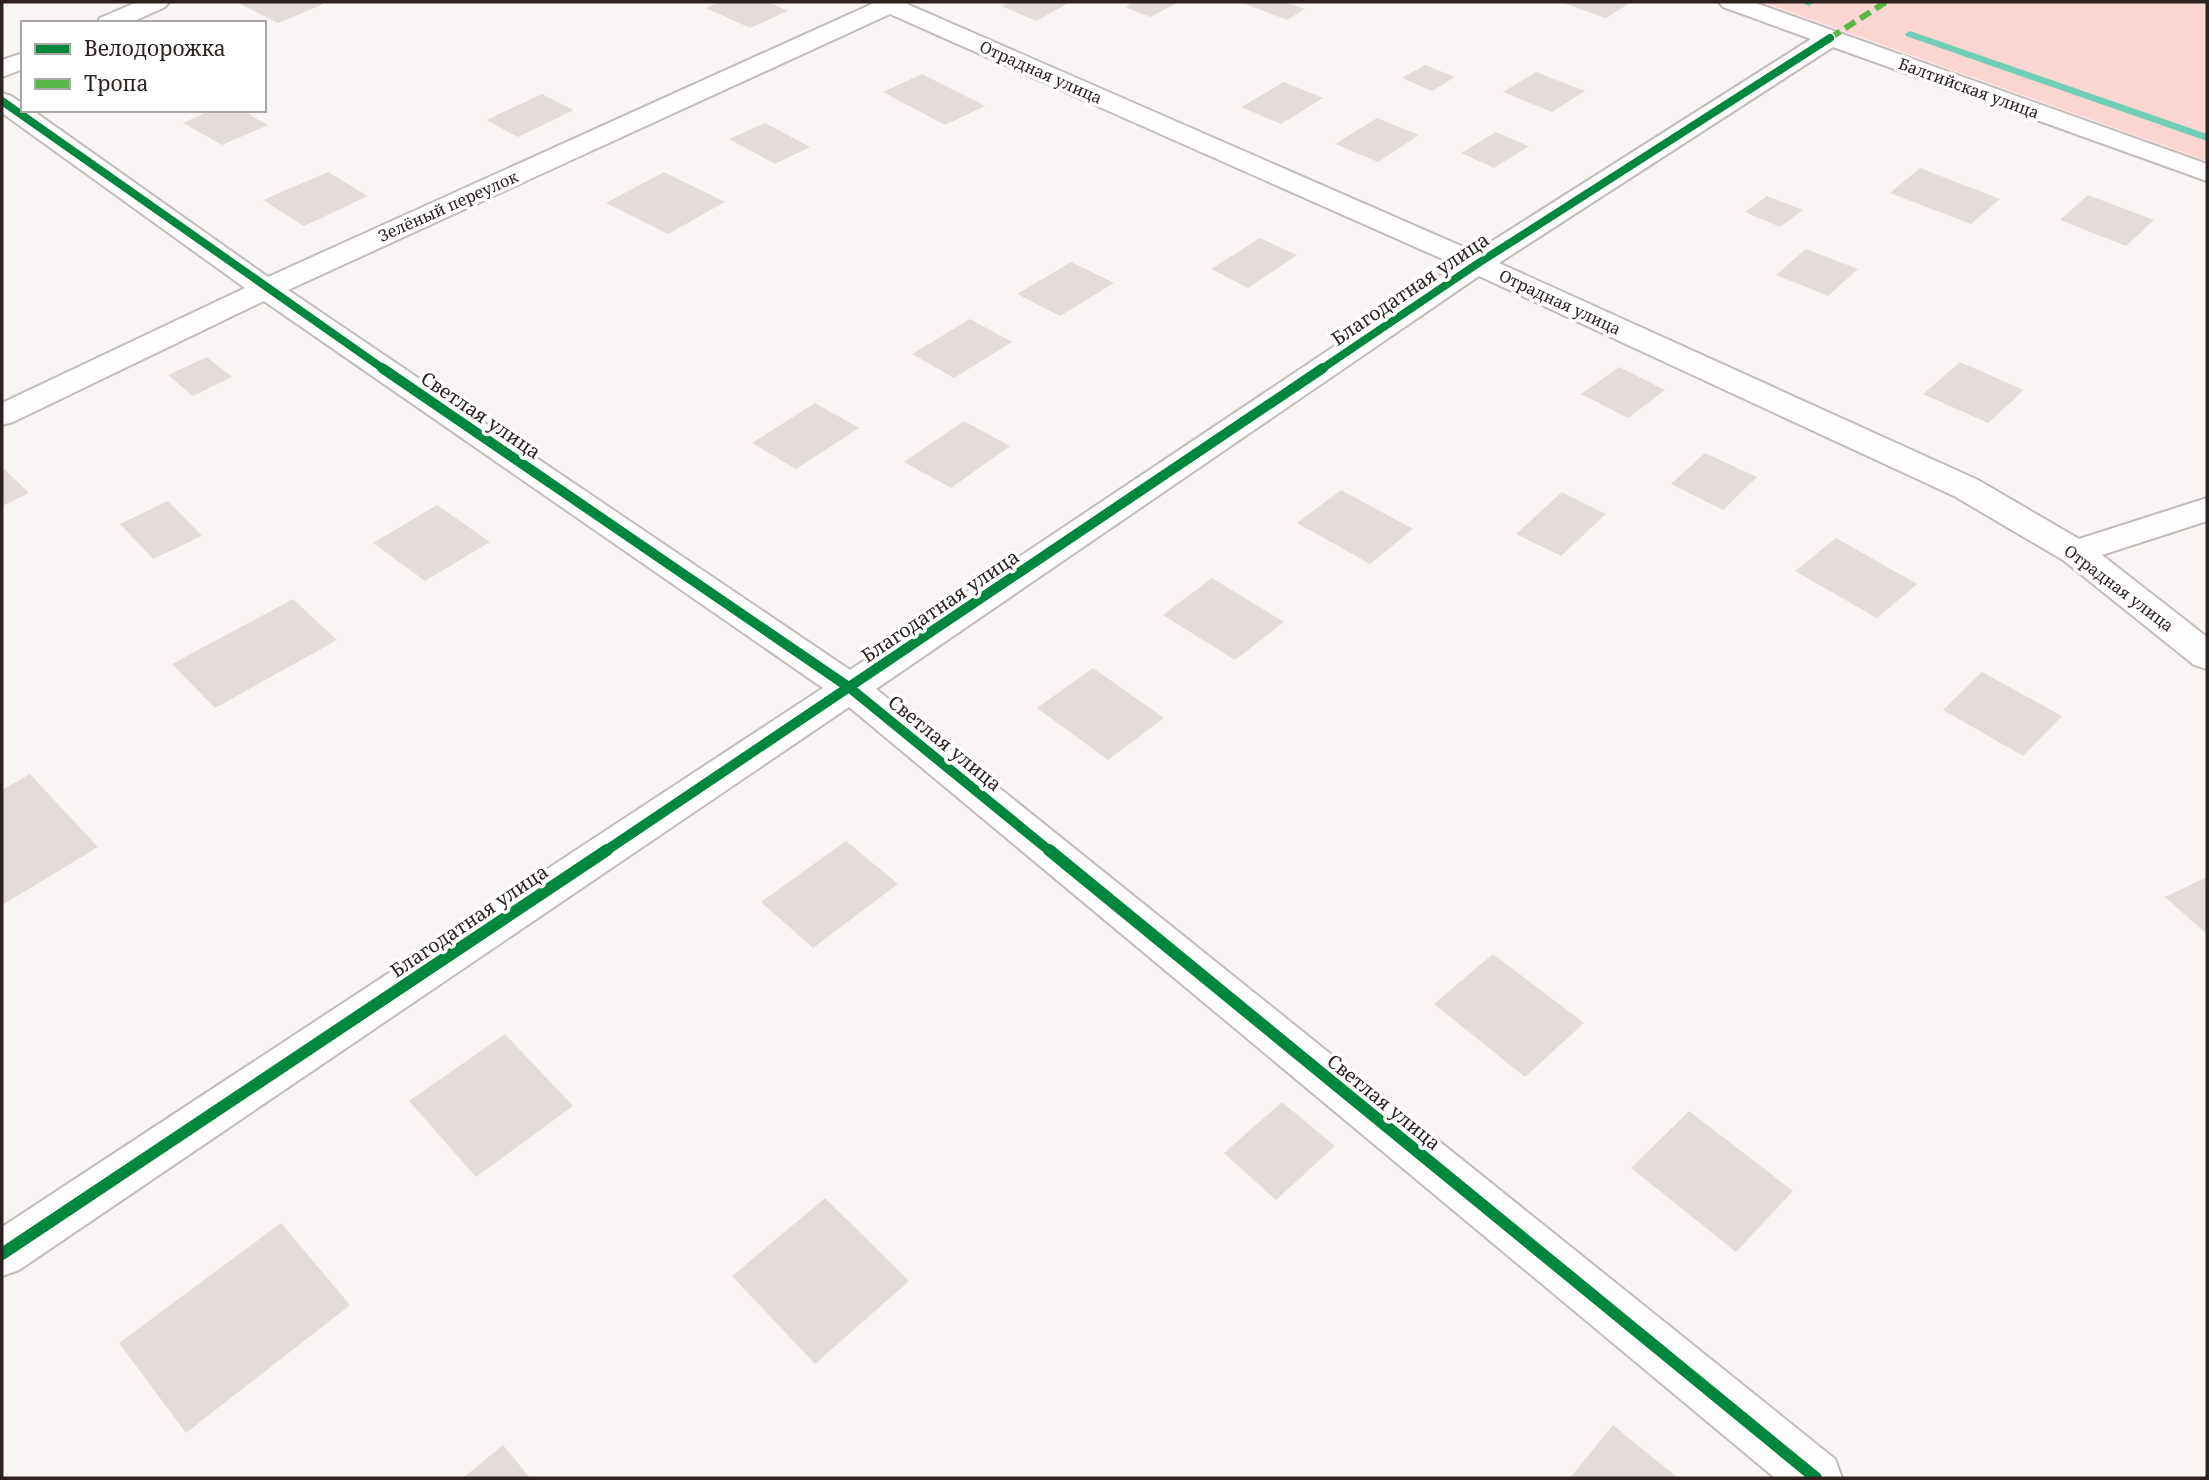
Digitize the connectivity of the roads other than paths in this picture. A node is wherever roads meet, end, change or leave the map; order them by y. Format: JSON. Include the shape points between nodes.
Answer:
{"nodes":[{"id":1,"x":158,"y":2,"type":"edge"},
{"id":2,"x":1731,"y":2,"type":"edge"},
{"id":3,"x":890,"y":3,"type":"edge"},
{"id":4,"x":113,"y":21,"type":"edge"},
{"id":5,"x":1830,"y":38,"type":"junction"},
{"id":6,"x":21,"y":61,"type":"edge"},
{"id":7,"x":2,"y":69,"type":"edge"},
{"id":8,"x":2,"y":101,"type":"edge"},
{"id":9,"x":2207,"y":173,"type":"edge"},
{"id":10,"x":1477,"y":264,"type":"junction"},
{"id":11,"x":266,"y":289,"type":"junction"},
{"id":12,"x":2,"y":415,"type":"edge"},
{"id":13,"x":2207,"y":509,"type":"edge"},
{"id":14,"x":2075,"y":552,"type":"junction"},
{"id":15,"x":2207,"y":656,"type":"edge"},
{"id":16,"x":850,"y":688,"type":"junction"},
{"id":17,"x":2,"y":1254,"type":"edge"},
{"id":18,"x":1816,"y":1478,"type":"edge"}],
"edges":[{"from":1,"to":4,"type":"street"},
{"from":2,"to":5,"type":"street","name":"Балтийская улица"},
{"from":3,"to":10,"type":"street","name":"Отрадная улица"},
{"from":3,"to":11,"type":"street","name":"Зелёный переулок"},
{"from":5,"to":9,"type":"street","name":"Балтийская улица"},
{"from":5,"to":10,"type":"street","name":"Благодатная улица"},
{"from":6,"to":7,"type":"street"},
{"from":8,"to":11,"type":"street","name":"Светлая улица"},
{"from":10,"to":14,"type":"street","name":"Отрадная улица","via":[[1966,488]]},
{"from":10,"to":16,"type":"street","name":"Благодатная улица"},
{"from":11,"to":12,"type":"street","name":"Зелёный переулок"},
{"from":11,"to":16,"type":"street","name":"Светлая улица"},
{"from":13,"to":14,"type":"street"},
{"from":14,"to":15,"type":"street","name":"Отрадная улица"},
{"from":16,"to":17,"type":"street","name":"Благодатная улица"},
{"from":16,"to":18,"type":"street","name":"Светлая улица"}]}
